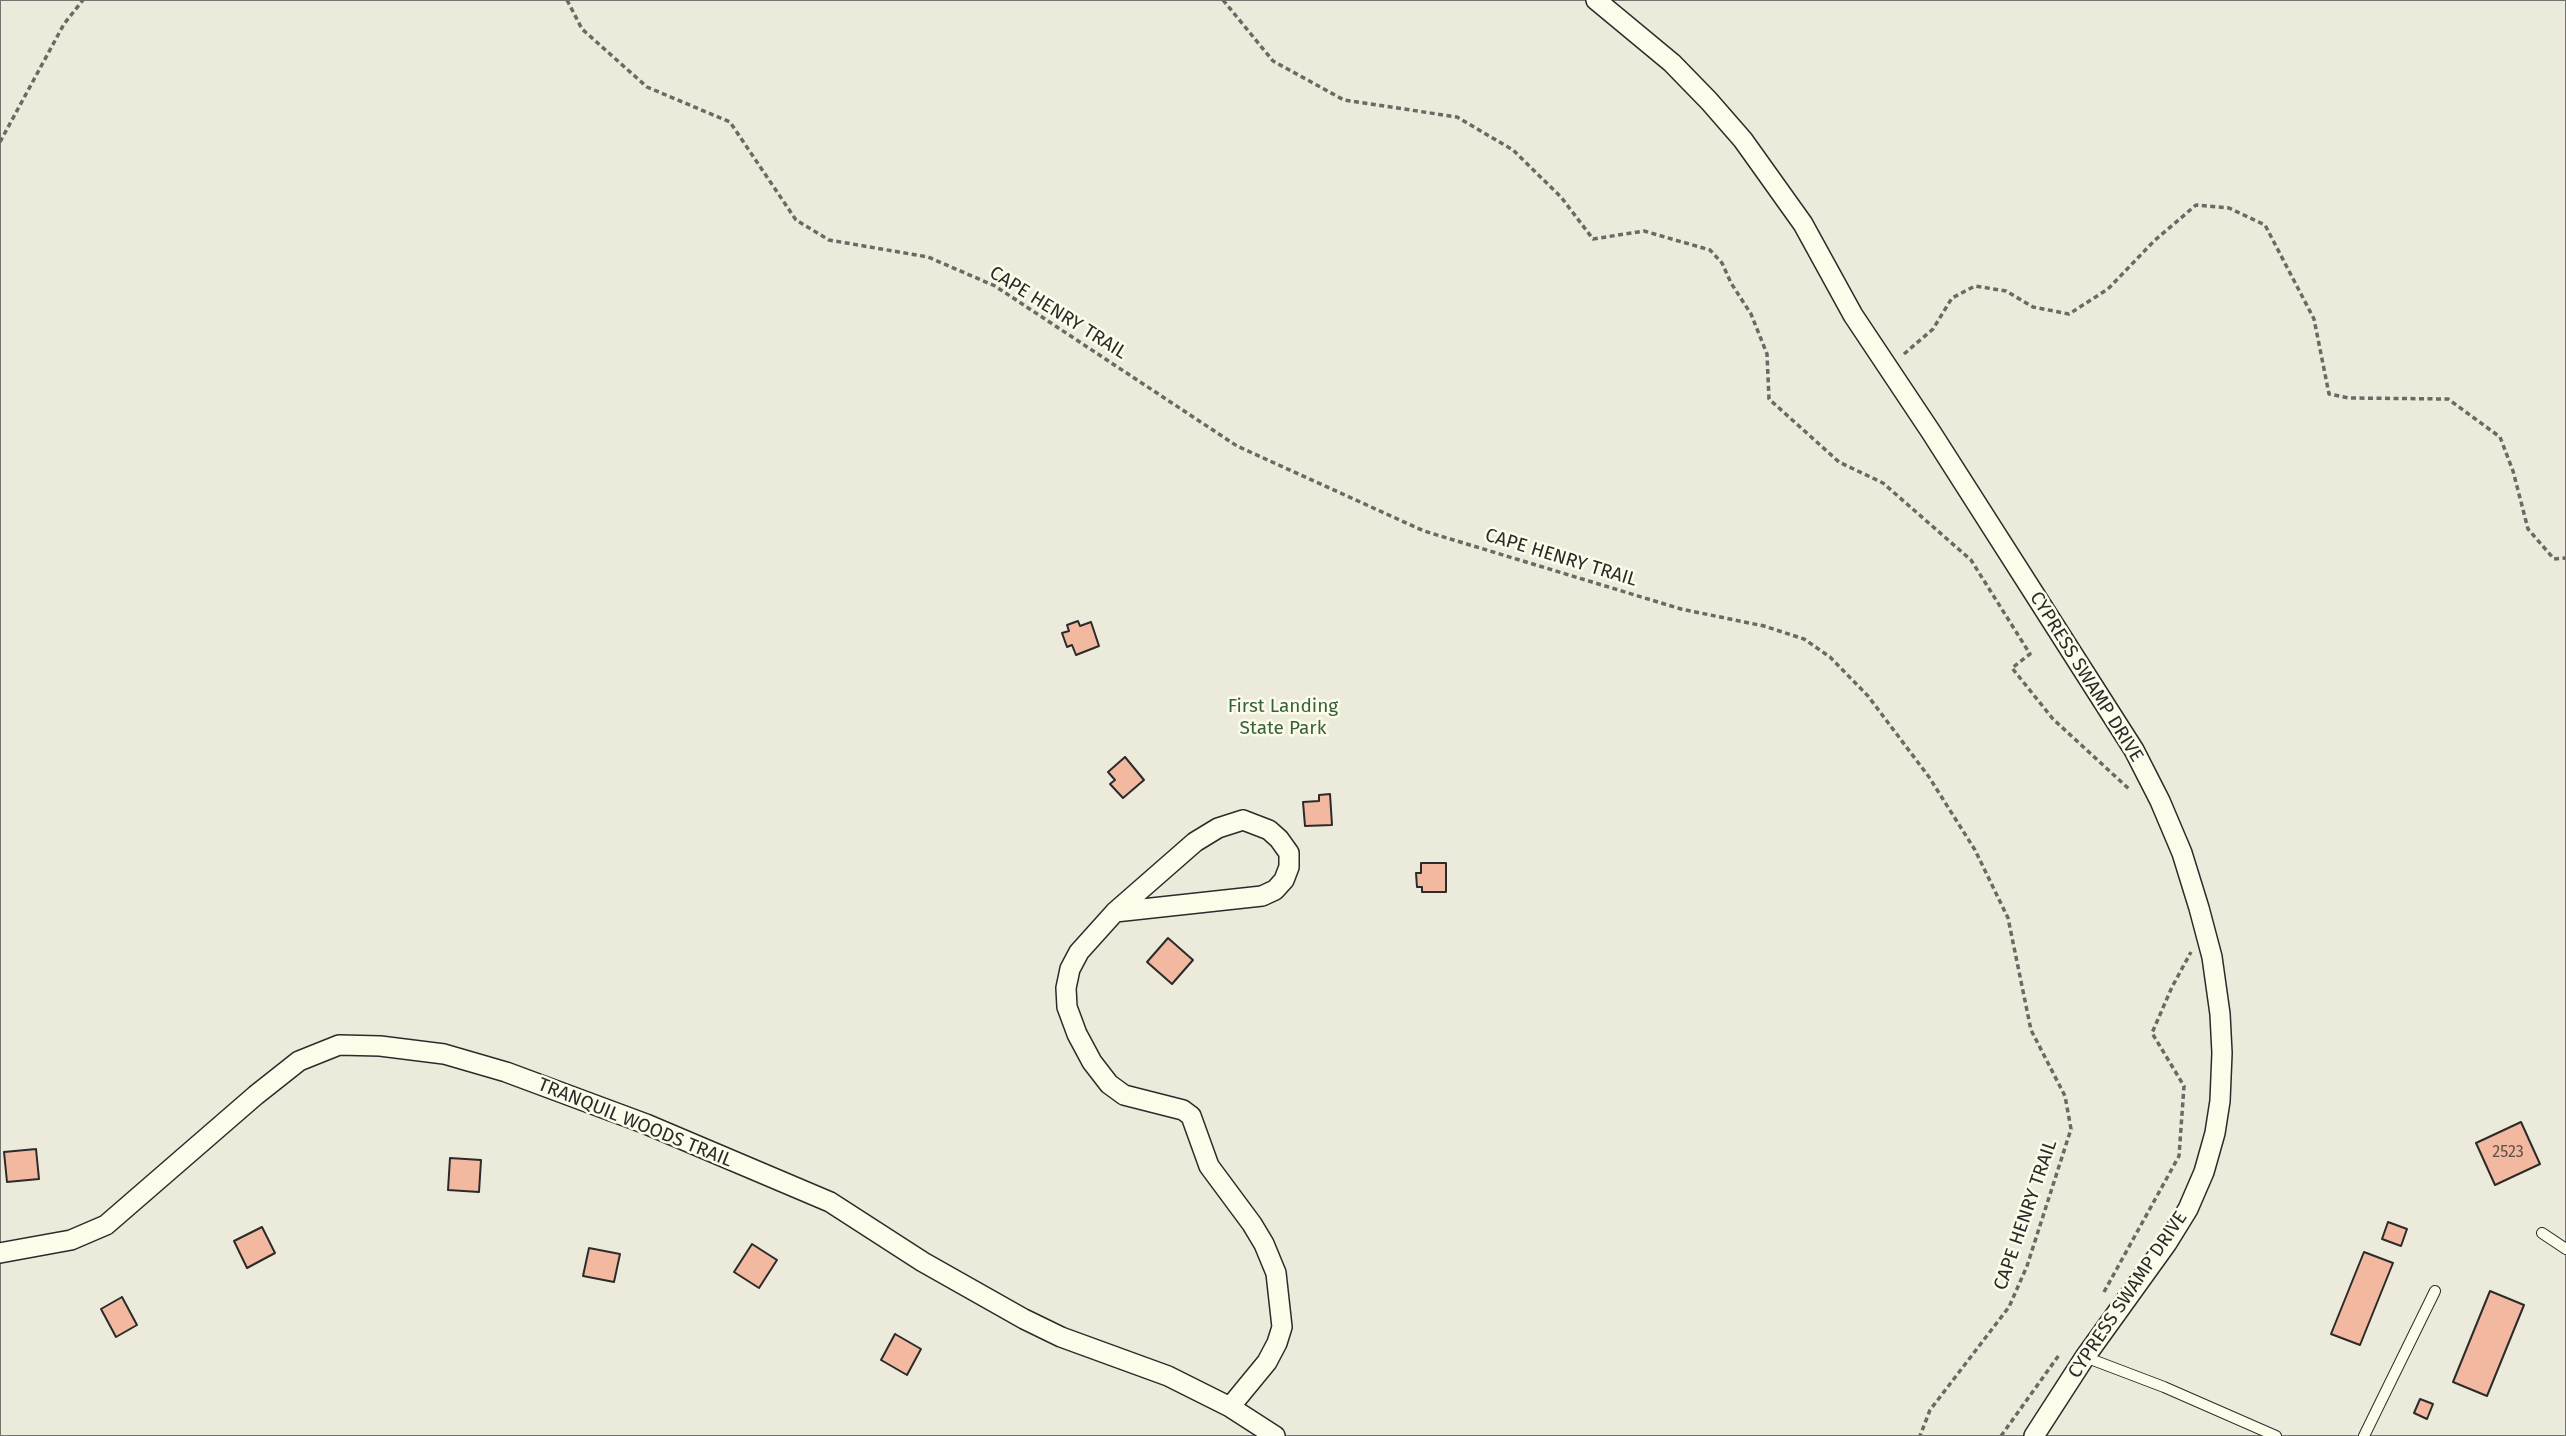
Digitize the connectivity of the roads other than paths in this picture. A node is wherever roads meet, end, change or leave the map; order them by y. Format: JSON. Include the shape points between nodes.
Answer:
{"nodes":[{"id":1,"x":1596,"y":0,"type":"edge"},
{"id":2,"x":1115,"y":912,"type":"junction"},
{"id":3,"x":2542,"y":1233,"type":"dead end"},
{"id":4,"x":2566,"y":1249,"type":"edge"},
{"id":5,"x":0,"y":1253,"type":"edge"},
{"id":6,"x":2435,"y":1291,"type":"dead end"},
{"id":7,"x":2085,"y":1357,"type":"junction"},
{"id":8,"x":1230,"y":1407,"type":"junction"},
{"id":9,"x":1275,"y":1436,"type":"edge"},
{"id":10,"x":2034,"y":1436,"type":"edge"},
{"id":11,"x":2276,"y":1436,"type":"edge"},
{"id":12,"x":2364,"y":1436,"type":"edge"}],
"edges":[{"from":1,"to":7,"type":"street","name":"CYPRESS SWAMP DRIVE","via":[[1672,63],[1742,140],[1803,224],[1853,315],[2134,750],[2182,853],[2212,957],[2220,1014],[2217,1122],[2188,1209]]},
{"from":2,"to":2,"type":"street","via":[[1262,896],[1284,880],[1289,853],[1269,830],[1242,820],[1218,828],[1195,842]]},
{"from":2,"to":8,"type":"street","via":[[1070,969],[1068,1007],[1077,1034],[1109,1084],[1124,1095],[1191,1116],[1209,1166],[1265,1244],[1276,1273],[1282,1327],[1278,1343]]},
{"from":3,"to":4,"type":"lane"},
{"from":5,"to":8,"type":"street","name":"TRANQUIL WOODS TRAIL","via":[[71,1240],[106,1225],[299,1061],[339,1045],[444,1054],[646,1124],[830,1202],[923,1262],[1049,1331],[1168,1376]]},
{"from":6,"to":12,"type":"lane"},
{"from":7,"to":10,"type":"street","name":"CYPRESS SWAMP DRIVE"},
{"from":7,"to":11,"type":"lane"},
{"from":8,"to":9,"type":"street","name":"TRANQUIL WOODS TRAIL"}]}
